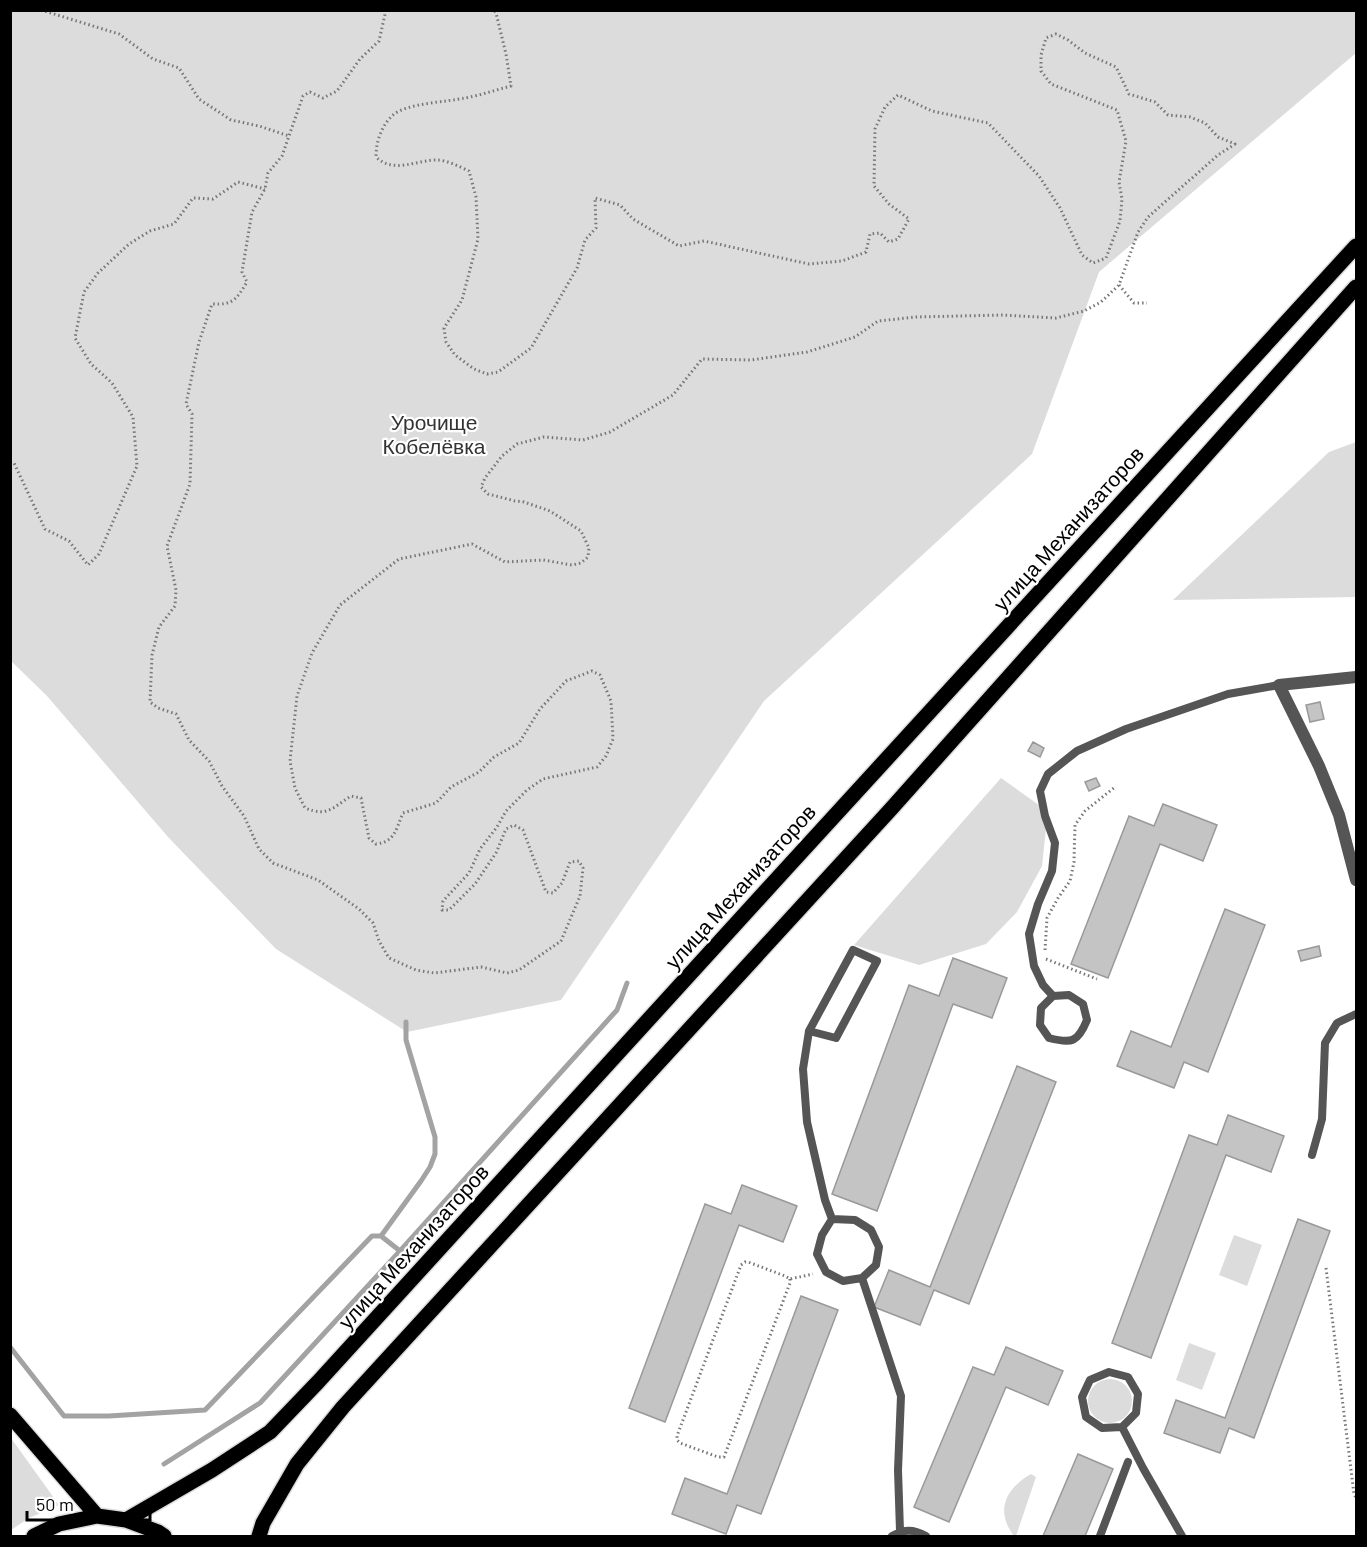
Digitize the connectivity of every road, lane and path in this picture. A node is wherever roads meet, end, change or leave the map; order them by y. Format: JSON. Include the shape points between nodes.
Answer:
{"nodes":[{"id":1,"x":41,"y":10,"type":"edge"},
{"id":2,"x":386,"y":10,"type":"edge"},
{"id":3,"x":494,"y":10,"type":"edge"},
{"id":4,"x":289,"y":136,"type":"junction"},
{"id":5,"x":266,"y":189,"type":"junction"},
{"id":6,"x":1356,"y":246,"type":"edge"},
{"id":7,"x":1119,"y":285,"type":"junction"},
{"id":8,"x":1356,"y":287,"type":"edge"},
{"id":9,"x":1147,"y":303,"type":"dead end"},
{"id":10,"x":10,"y":463,"type":"edge"},
{"id":11,"x":1356,"y":677,"type":"edge"},
{"id":12,"x":1279,"y":685,"type":"junction"},
{"id":13,"x":1115,"y":787,"type":"dead end"},
{"id":14,"x":1356,"y":880,"type":"edge"},
{"id":15,"x":1097,"y":979,"type":"dead end"},
{"id":16,"x":1053,"y":996,"type":"junction"},
{"id":17,"x":1356,"y":1014,"type":"edge"},
{"id":18,"x":809,"y":1031,"type":"junction"},
{"id":19,"x":1312,"y":1155,"type":"dead end"},
{"id":20,"x":832,"y":1219,"type":"junction"},
{"id":21,"x":1326,"y":1268,"type":"dead end"},
{"id":22,"x":826,"y":1272,"type":"junction"},
{"id":23,"x":862,"y":1278,"type":"junction"},
{"id":24,"x":790,"y":1280,"type":"junction"},
{"id":25,"x":10,"y":1415,"type":"edge"},
{"id":26,"x":1122,"y":1427,"type":"junction"},
{"id":27,"x":1128,"y":1462,"type":"dead end"},
{"id":28,"x":1356,"y":1498,"type":"edge"},
{"id":29,"x":97,"y":1516,"type":"junction"},
{"id":30,"x":126,"y":1520,"type":"junction"},
{"id":31,"x":900,"y":1532,"type":"junction"},
{"id":32,"x":34,"y":1536,"type":"edge"},
{"id":33,"x":164,"y":1536,"type":"edge"},
{"id":34,"x":260,"y":1536,"type":"edge"},
{"id":35,"x":892,"y":1536,"type":"edge"},
{"id":36,"x":926,"y":1536,"type":"edge"},
{"id":37,"x":1100,"y":1536,"type":"edge"},
{"id":38,"x":1182,"y":1536,"type":"edge"}],
"edges":[{"from":1,"to":4,"type":"path","via":[[119,34],[153,59],[179,68],[199,99],[231,120]]},
{"from":2,"to":4,"type":"path","via":[[379,41],[337,91],[323,98],[310,92],[303,96]]},
{"from":3,"to":7,"type":"path","via":[[511,86],[409,107],[394,114],[376,145],[376,157],[383,163],[394,166],[440,159],[469,171],[476,197],[478,239],[462,300],[444,328],[446,342],[455,355],[474,369],[487,374],[498,372],[531,348],[576,268],[585,240],[596,228],[595,198],[620,205],[633,219],[679,246],[704,241],[809,264],[842,261],[866,252],[870,234],[880,233],[890,242],[898,239],[909,219],[874,186],[875,129],[885,107],[898,95],[932,111],[988,123],[1039,176],[1060,208],[1082,255],[1093,262],[1106,258],[1120,221],[1119,182],[1126,141],[1117,110],[1052,84],[1041,71],[1046,38],[1056,34],[1116,67],[1129,94],[1155,102],[1168,115],[1205,123],[1218,137],[1235,144],[1218,154],[1148,217],[1138,232]]},
{"from":4,"to":5,"type":"path","via":[[282,156],[268,173]]},
{"from":5,"to":7,"type":"path","via":[[252,212],[242,272],[247,282],[237,298],[226,305],[212,304],[199,342],[186,404],[192,414],[190,483],[167,546],[176,590],[175,606],[159,627],[152,655],[150,702],[176,714],[189,741],[209,761],[244,816],[259,849],[273,863],[318,880],[359,909],[373,922],[389,958],[434,973],[481,967],[507,973],[519,970],[561,941],[580,896],[583,868],[579,861],[570,862],[562,883],[553,893],[546,892],[523,830],[514,825],[506,829],[496,853],[474,884],[448,910],[442,909],[443,901],[469,873],[506,811],[527,790],[543,779],[597,767],[613,739],[611,701],[600,675],[592,671],[566,681],[540,710],[519,743],[451,787],[436,803],[403,813],[393,836],[376,844],[369,838],[361,798],[351,796],[317,813],[304,808],[290,761],[297,696],[312,653],[340,605],[399,559],[472,544],[506,562],[581,563],[588,557],[589,548],[581,531],[550,511],[488,494],[481,487],[485,478],[517,444],[544,437],[583,440],[610,432],[673,394],[702,359],[751,360],[807,352],[855,337],[879,321],[1003,315],[1056,318],[1084,312]]},
{"from":5,"to":10,"type":"path","via":[[238,182],[213,199],[193,198],[174,224],[150,231],[129,244],[84,292],[75,338],[91,364],[112,383],[133,417],[137,466],[99,554],[87,565],[69,541],[45,529],[14,463]]},
{"from":6,"to":30,"type":"main road","name":"улица Механизаторов","via":[[270,1432]]},
{"from":7,"to":9,"type":"path","via":[[1134,303]]},
{"from":8,"to":34,"type":"main road","via":[[891,809],[343,1407],[297,1464],[263,1523]]},
{"from":11,"to":12,"type":"street"},
{"from":12,"to":14,"type":"street","via":[[1339,815]]},
{"from":12,"to":16,"type":"lane","via":[[1228,694],[1126,729],[1077,751],[1048,774],[1040,791],[1055,843],[1052,871],[1029,934],[1034,966]]},
{"from":13,"to":15,"type":"path","via":[[1085,811],[1075,825],[1070,881],[1047,918],[1046,960]]},
{"from":16,"to":16,"type":"lane","via":[[1041,1008],[1040,1016],[1040,1024],[1049,1038],[1066,1042],[1081,1035],[1088,1020],[1083,1004],[1069,995]]},
{"from":17,"to":19,"type":"lane","via":[[1337,1023],[1325,1043],[1322,1119]]},
{"from":18,"to":18,"type":"lane","via":[[853,950],[877,961],[836,1038]]},
{"from":18,"to":20,"type":"lane","via":[[803,1069],[807,1122]]},
{"from":20,"to":22,"type":"lane","via":[[822,1235],[818,1254]]},
{"from":20,"to":23,"type":"lane","via":[[855,1220],[871,1230],[879,1247],[876,1265]]},
{"from":21,"to":28,"type":"path"},
{"from":22,"to":23,"type":"lane","via":[[843,1281]]},
{"from":22,"to":24,"type":"path"},
{"from":23,"to":31,"type":"lane","via":[[901,1396]]},
{"from":24,"to":24,"type":"path","via":[[748,1262],[741,1265],[677,1436],[680,1443],[724,1457]]},
{"from":25,"to":29,"type":"main road"},
{"from":26,"to":26,"type":"lane","via":[[1136,1413],[1138,1394],[1128,1377],[1108,1372],[1090,1380],[1082,1397],[1086,1417],[1102,1428]]},
{"from":26,"to":38,"type":"lane"},
{"from":27,"to":37,"type":"lane"},
{"from":29,"to":30,"type":"main road"},
{"from":29,"to":32,"type":"main road","via":[[59,1524]]},
{"from":30,"to":33,"type":"main road"},
{"from":31,"to":35,"type":"lane"},
{"from":31,"to":36,"type":"lane","via":[[916,1531]]}]}
